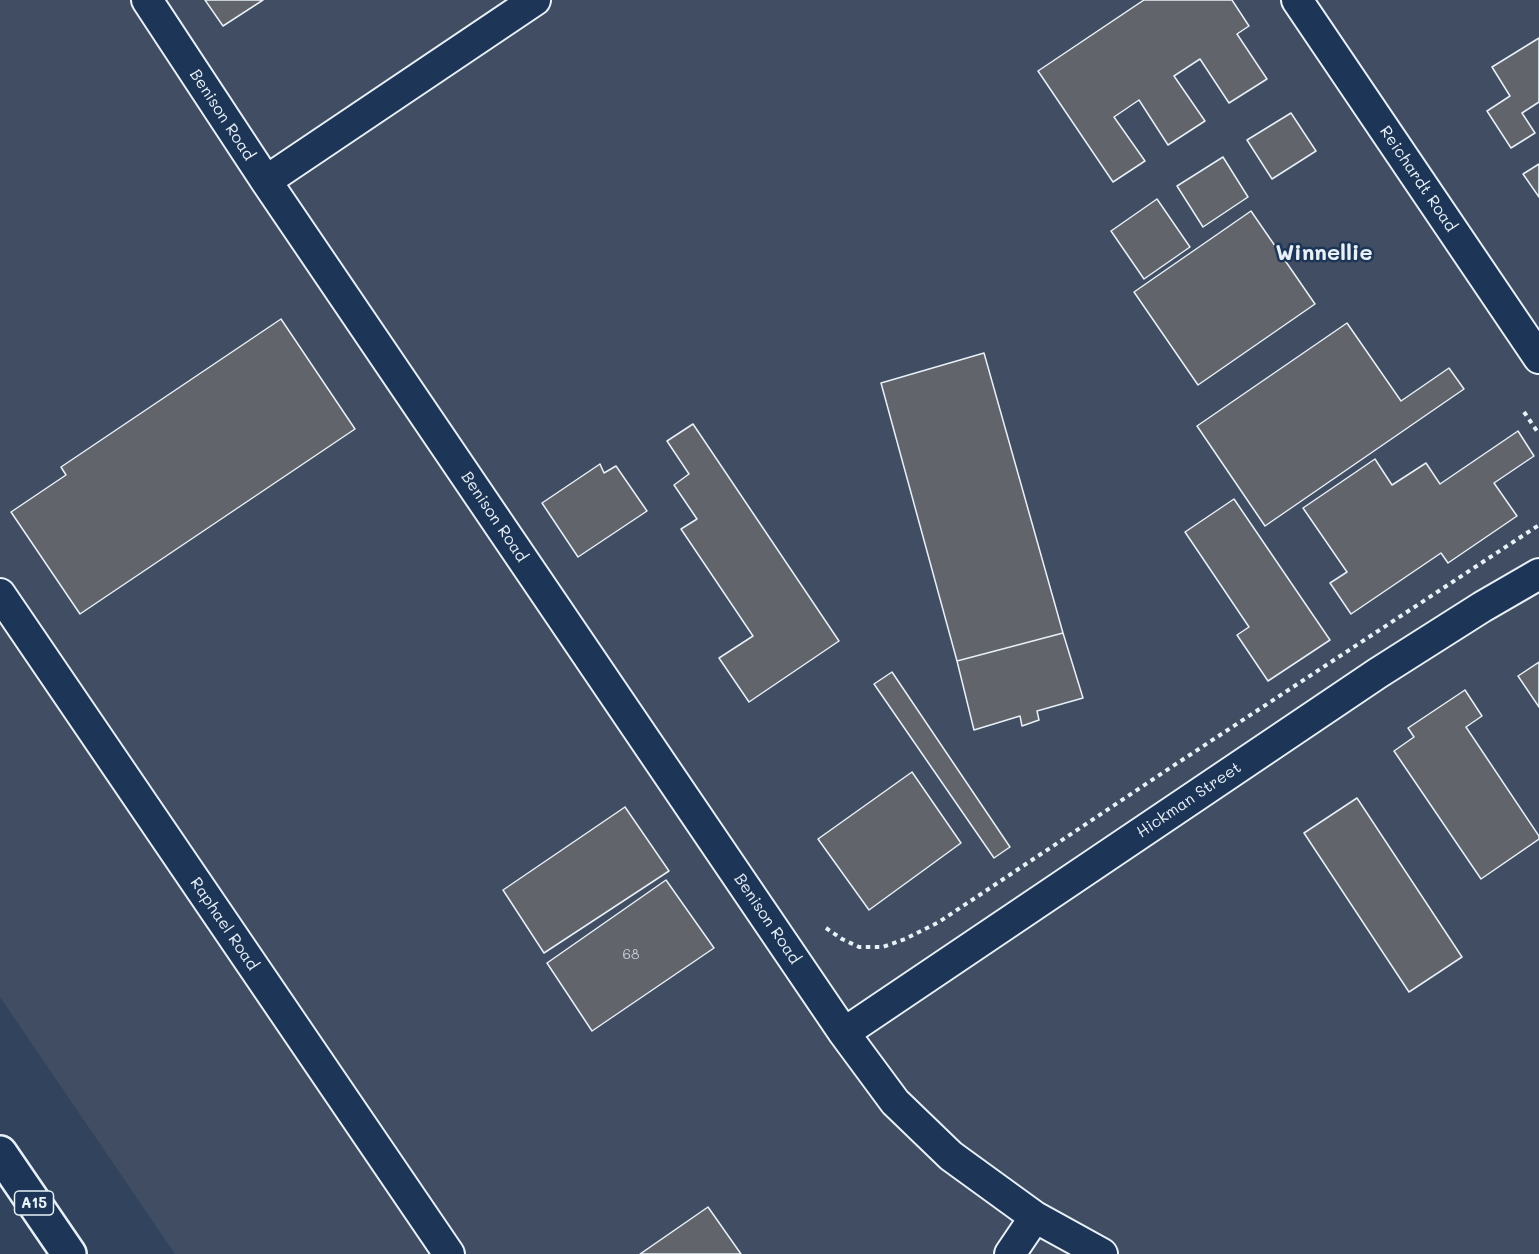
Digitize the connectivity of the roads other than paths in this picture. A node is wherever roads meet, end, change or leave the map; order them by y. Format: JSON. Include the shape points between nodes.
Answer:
{"nodes":[{"id":1,"x":147,"y":0,"type":"edge"},
{"id":2,"x":535,"y":0,"type":"edge"},
{"id":3,"x":1297,"y":0,"type":"edge"},
{"id":4,"x":266,"y":181,"type":"junction"},
{"id":5,"x":1539,"y":358,"type":"edge"},
{"id":6,"x":1539,"y":574,"type":"edge"},
{"id":7,"x":0,"y":594,"type":"edge"},
{"id":8,"x":844,"y":1033,"type":"junction"},
{"id":9,"x":0,"y":1153,"type":"edge"},
{"id":10,"x":1035,"y":1217,"type":"junction"},
{"id":11,"x":69,"y":1254,"type":"edge"},
{"id":12,"x":449,"y":1254,"type":"edge"},
{"id":13,"x":1010,"y":1254,"type":"edge"},
{"id":14,"x":1102,"y":1254,"type":"edge"}],
"edges":[{"from":1,"to":4,"type":"street","name":"Benison Road"},
{"from":2,"to":4,"type":"street"},
{"from":3,"to":5,"type":"street","name":"Reichardt Road"},
{"from":4,"to":8,"type":"street","name":"Benison Road"},
{"from":6,"to":8,"type":"street","name":"Hickman Street","via":[[1378,673]]},
{"from":7,"to":12,"type":"street","name":"Raphael Road"},
{"from":8,"to":10,"type":"street","name":"Benison Road","via":[[903,1110],[951,1156]]},
{"from":9,"to":11,"type":"main road","number":"A15"},
{"from":10,"to":13,"type":"street"},
{"from":10,"to":14,"type":"street","name":"Benison Road"}]}
